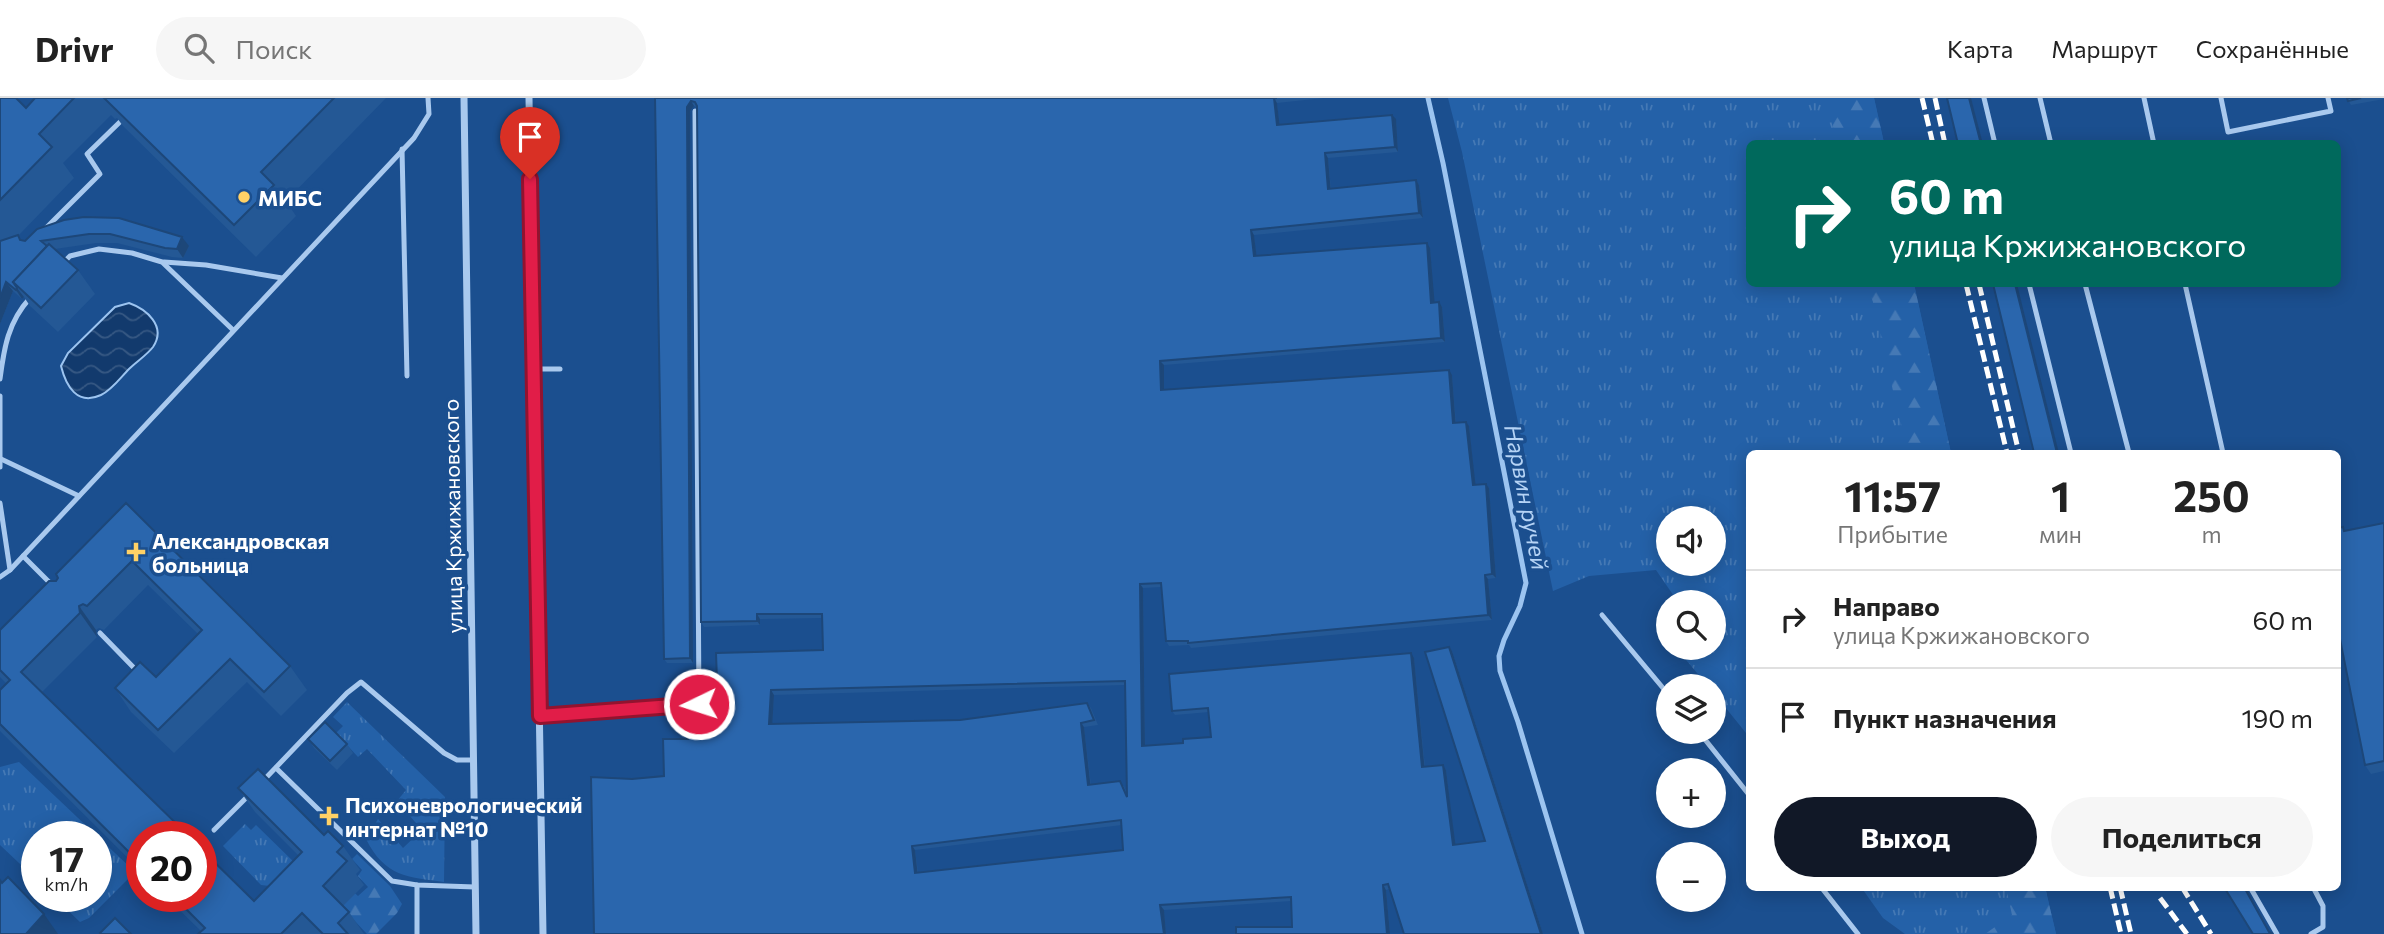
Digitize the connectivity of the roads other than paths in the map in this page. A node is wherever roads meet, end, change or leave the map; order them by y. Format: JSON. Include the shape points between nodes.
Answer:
{"nodes":[{"id":1,"x":428,"y":98,"type":"edge"},
{"id":2,"x":464,"y":98,"type":"edge"},
{"id":3,"x":529,"y":98,"type":"edge"},
{"id":4,"x":1984,"y":98,"type":"edge"},
{"id":5,"x":2040,"y":98,"type":"edge"},
{"id":6,"x":2144,"y":98,"type":"edge"},
{"id":7,"x":2221,"y":98,"type":"edge"},
{"id":8,"x":2328,"y":98,"type":"edge"},
{"id":9,"x":134,"y":108,"type":"edge"},
{"id":10,"x":695,"y":111,"type":"edge"},
{"id":11,"x":1994,"y":140,"type":"edge"},
{"id":12,"x":2050,"y":140,"type":"edge"},
{"id":13,"x":2153,"y":140,"type":"edge"},
{"id":14,"x":402,"y":149,"type":"junction"},
{"id":15,"x":38,"y":236,"type":"edge"},
{"id":16,"x":162,"y":262,"type":"junction"},
{"id":17,"x":61,"y":265,"type":"edge"},
{"id":18,"x":282,"y":278,"type":"junction"},
{"id":19,"x":2030,"y":287,"type":"edge"},
{"id":20,"x":2086,"y":287,"type":"edge"},
{"id":21,"x":2186,"y":287,"type":"edge"},
{"id":22,"x":35,"y":292,"type":"edge"},
{"id":23,"x":233,"y":330,"type":"junction"},
{"id":24,"x":534,"y":369,"type":"junction"},
{"id":25,"x":560,"y":369,"type":"dead end"},
{"id":26,"x":407,"y":376,"type":"dead end"},
{"id":27,"x":0,"y":379,"type":"edge"},
{"id":28,"x":0,"y":396,"type":"edge"},
{"id":29,"x":2070,"y":450,"type":"edge"},
{"id":30,"x":2128,"y":450,"type":"edge"},
{"id":31,"x":2222,"y":450,"type":"edge"},
{"id":32,"x":1,"y":459,"type":"edge"},
{"id":33,"x":0,"y":467,"type":"edge"},
{"id":34,"x":79,"y":495,"type":"junction"},
{"id":35,"x":0,"y":503,"type":"edge"},
{"id":36,"x":23,"y":556,"type":"junction"},
{"id":37,"x":10,"y":570,"type":"junction"},
{"id":38,"x":0,"y":577,"type":"edge"},
{"id":39,"x":60,"y":592,"type":"edge"},
{"id":40,"x":1602,"y":615,"type":"dead end"},
{"id":41,"x":100,"y":633,"type":"dead end"},
{"id":42,"x":139,"y":673,"type":"edge"},
{"id":43,"x":1656,"y":680,"type":"edge"},
{"id":44,"x":540,"y":716,"type":"junction"},
{"id":45,"x":1709,"y":744,"type":"edge"},
{"id":46,"x":473,"y":760,"type":"junction"},
{"id":47,"x":276,"y":768,"type":"junction"},
{"id":48,"x":1746,"y":791,"type":"edge"},
{"id":49,"x":217,"y":827,"type":"edge"},
{"id":50,"x":417,"y":885,"type":"junction"},
{"id":51,"x":475,"y":887,"type":"junction"},
{"id":52,"x":1824,"y":891,"type":"edge"},
{"id":53,"x":2252,"y":891,"type":"edge"},
{"id":54,"x":2315,"y":891,"type":"edge"},
{"id":55,"x":417,"y":934,"type":"edge"},
{"id":56,"x":476,"y":934,"type":"edge"},
{"id":57,"x":543,"y":934,"type":"edge"},
{"id":58,"x":1858,"y":934,"type":"edge"},
{"id":59,"x":2277,"y":934,"type":"edge"},
{"id":60,"x":2311,"y":934,"type":"edge"}],
"edges":[{"from":1,"to":14,"type":"lane","via":[[429,114],[422,128]]},
{"from":2,"to":46,"type":"street","name":"улица Кржижановского"},
{"from":3,"to":24,"type":"street"},
{"from":4,"to":11,"type":"lane"},
{"from":5,"to":12,"type":"lane"},
{"from":6,"to":13,"type":"lane"},
{"from":7,"to":8,"type":"lane","via":[[2228,132],[2331,111]]},
{"from":9,"to":15,"type":"lane","via":[[88,154],[100,174]]},
{"from":10,"to":44,"type":"lane","via":[[699,704]]},
{"from":14,"to":18,"type":"lane"},
{"from":14,"to":26,"type":"lane"},
{"from":16,"to":17,"type":"lane","via":[[99,249],[70,256]]},
{"from":16,"to":18,"type":"lane"},
{"from":16,"to":23,"type":"lane"},
{"from":18,"to":23,"type":"lane"},
{"from":19,"to":29,"type":"lane"},
{"from":20,"to":30,"type":"lane"},
{"from":21,"to":31,"type":"lane"},
{"from":22,"to":27,"type":"lane","via":[[16,313],[4,343]]},
{"from":23,"to":34,"type":"lane"},
{"from":24,"to":25,"type":"lane"},
{"from":24,"to":44,"type":"street"},
{"from":28,"to":32,"type":"lane"},
{"from":32,"to":33,"type":"lane"},
{"from":32,"to":34,"type":"lane"},
{"from":34,"to":36,"type":"lane"},
{"from":35,"to":37,"type":"lane"},
{"from":36,"to":37,"type":"lane"},
{"from":36,"to":39,"type":"lane"},
{"from":37,"to":38,"type":"lane"},
{"from":40,"to":43,"type":"lane"},
{"from":41,"to":42,"type":"lane"},
{"from":44,"to":57,"type":"street"},
{"from":45,"to":48,"type":"lane"},
{"from":46,"to":47,"type":"lane","via":[[457,760],[444,753],[362,682]]},
{"from":46,"to":51,"type":"street","name":"улица Кржижановского"},
{"from":47,"to":49,"type":"lane"},
{"from":47,"to":50,"type":"lane","via":[[392,881]]},
{"from":50,"to":51,"type":"lane"},
{"from":50,"to":55,"type":"lane"},
{"from":51,"to":56,"type":"street","name":"улица Кржижановского"},
{"from":52,"to":58,"type":"lane"},
{"from":53,"to":59,"type":"lane"},
{"from":54,"to":60,"type":"lane","via":[[2323,906],[2323,927]]}]}
